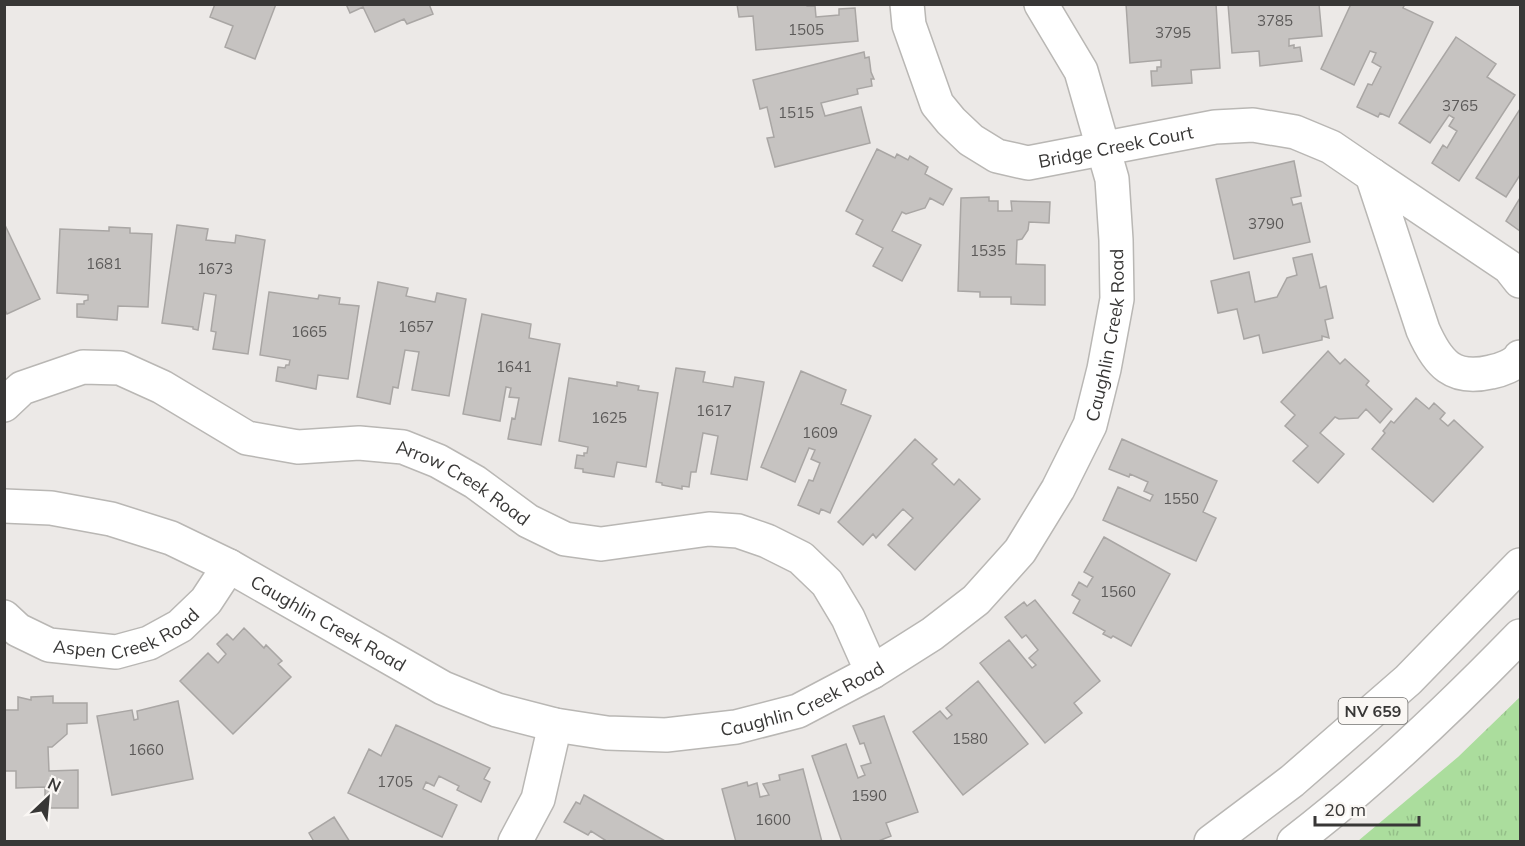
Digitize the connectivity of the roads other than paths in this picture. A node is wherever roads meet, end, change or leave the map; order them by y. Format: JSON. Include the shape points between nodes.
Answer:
{"nodes":[{"id":1,"x":907,"y":4,"type":"edge"},
{"id":2,"x":1041,"y":4,"type":"edge"},
{"id":3,"x":1102,"y":149,"type":"junction"},
{"id":4,"x":1372,"y":175,"type":"junction"},
{"id":5,"x":1521,"y":281,"type":"edge"},
{"id":6,"x":1521,"y":357,"type":"edge"},
{"id":7,"x":4,"y":405,"type":"edge"},
{"id":8,"x":4,"y":506,"type":"edge"},
{"id":9,"x":1521,"y":565,"type":"edge"},
{"id":10,"x":229,"y":566,"type":"junction"},
{"id":11,"x":4,"y":617,"type":"edge"},
{"id":12,"x":1521,"y":636,"type":"edge"},
{"id":13,"x":872,"y":672,"type":"junction"},
{"id":14,"x":555,"y":725,"type":"junction"},
{"id":15,"x":515,"y":842,"type":"edge"},
{"id":16,"x":1211,"y":842,"type":"edge"},
{"id":17,"x":1294,"y":842,"type":"edge"}],
"edges":[{"from":1,"to":3,"type":"street","name":"Bridge Creek Court","via":[[909,25],[937,104],[971,140],[997,156],[1028,163]]},
{"from":2,"to":3,"type":"street","name":"Caughlin Creek Road","via":[[1081,71]]},
{"from":3,"to":4,"type":"street","name":"Bridge Creek Court","via":[[1215,127],[1253,125],[1295,132],[1330,147]]},
{"from":3,"to":13,"type":"street","name":"Caughlin Creek Road","via":[[1112,179],[1117,299],[1090,425],[1058,489],[1020,551],[976,600]]},
{"from":4,"to":5,"type":"street","name":"Bridge Creek Court","via":[[1509,267]]},
{"from":4,"to":6,"type":"street","via":[[1433,353],[1456,373],[1475,376],[1497,371]]},
{"from":7,"to":13,"type":"street","name":"Arrow Creek Road","via":[[22,388],[83,367],[120,368],[162,387],[247,438],[298,447],[359,443],[403,447],[430,457],[475,482],[528,521],[565,539],[601,544],[709,529],[738,531],[801,558],[827,583]]},
{"from":8,"to":10,"type":"street","name":"Caughlin Creek Road","via":[[51,508],[111,519],[171,538]]},
{"from":9,"to":16,"type":"street","number":"NV 659","via":[[1408,680],[1292,781]]},
{"from":10,"to":11,"type":"street","name":"Aspen Creek Road","via":[[206,602],[180,626],[149,643],[117,652],[49,645],[18,630]]},
{"from":10,"to":14,"type":"street","name":"Caughlin Creek Road","via":[[443,688],[497,710]]},
{"from":12,"to":17,"type":"street","number":"NV 659","via":[[1444,714]]},
{"from":13,"to":14,"type":"street","name":"Caughlin Creek Road","via":[[798,711],[736,728],[666,735],[607,733]]},
{"from":14,"to":15,"type":"street","via":[[538,799]]}]}
